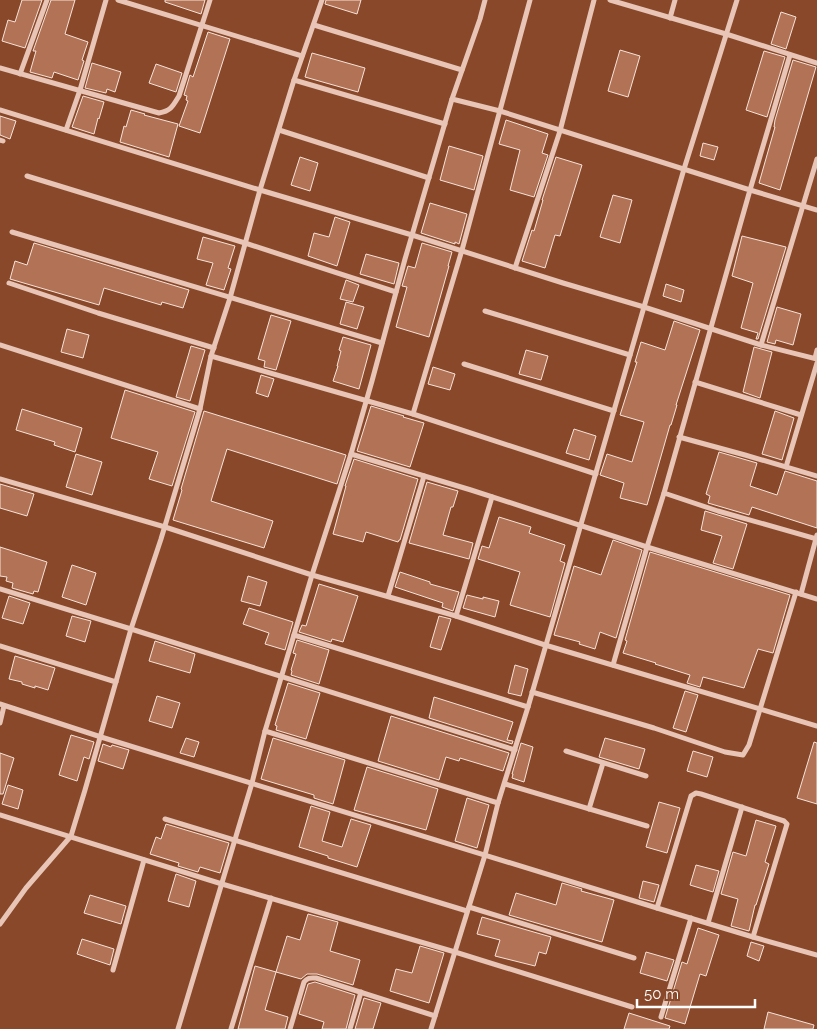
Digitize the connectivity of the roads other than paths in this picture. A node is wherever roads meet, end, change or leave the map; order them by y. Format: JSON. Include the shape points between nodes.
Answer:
{"nodes":[{"id":1,"x":47,"y":0,"type":"edge"},
{"id":2,"x":106,"y":0,"type":"edge"},
{"id":3,"x":118,"y":0,"type":"edge"},
{"id":4,"x":210,"y":0,"type":"edge"},
{"id":5,"x":322,"y":0,"type":"edge"},
{"id":6,"x":484,"y":0,"type":"edge"},
{"id":7,"x":530,"y":0,"type":"edge"},
{"id":8,"x":594,"y":0,"type":"edge"},
{"id":9,"x":610,"y":0,"type":"edge"},
{"id":10,"x":675,"y":0,"type":"edge"},
{"id":11,"x":737,"y":0,"type":"edge"},
{"id":12,"x":126,"y":1,"type":"edge"},
{"id":13,"x":670,"y":18,"type":"junction"},
{"id":14,"x":314,"y":25,"type":"junction"},
{"id":15,"x":202,"y":26,"type":"junction"},
{"id":16,"x":726,"y":34,"type":"junction"},
{"id":17,"x":790,"y":54,"type":"junction"},
{"id":18,"x":302,"y":56,"type":"junction"},
{"id":19,"x":817,"y":63,"type":"edge"},
{"id":20,"x":0,"y":68,"type":"edge"},
{"id":21,"x":462,"y":70,"type":"junction"},
{"id":22,"x":20,"y":74,"type":"junction"},
{"id":23,"x":294,"y":80,"type":"junction"},
{"id":24,"x":80,"y":90,"type":"junction"},
{"id":25,"x":452,"y":99,"type":"junction"},
{"id":26,"x":0,"y":110,"type":"edge"},
{"id":27,"x":500,"y":111,"type":"junction"},
{"id":28,"x":445,"y":124,"type":"junction"},
{"id":29,"x":66,"y":130,"type":"junction"},
{"id":30,"x":278,"y":130,"type":"junction"},
{"id":31,"x":560,"y":131,"type":"junction"},
{"id":32,"x":817,"y":159,"type":"edge"},
{"id":33,"x":684,"y":169,"type":"junction"},
{"id":34,"x":27,"y":176,"type":"dead end"},
{"id":35,"x":429,"y":178,"type":"junction"},
{"id":36,"x":260,"y":190,"type":"junction"},
{"id":37,"x":750,"y":190,"type":"junction"},
{"id":38,"x":804,"y":205,"type":"junction"},
{"id":39,"x":817,"y":210,"type":"edge"},
{"id":40,"x":12,"y":232,"type":"dead end"},
{"id":41,"x":412,"y":235,"type":"junction"},
{"id":42,"x":245,"y":243,"type":"junction"},
{"id":43,"x":462,"y":250,"type":"junction"},
{"id":44,"x":515,"y":268,"type":"junction"},
{"id":45,"x":9,"y":284,"type":"dead end"},
{"id":46,"x":396,"y":292,"type":"junction"},
{"id":47,"x":230,"y":298,"type":"junction"},
{"id":48,"x":644,"y":307,"type":"junction"},
{"id":49,"x":485,"y":311,"type":"dead end"},
{"id":50,"x":710,"y":329,"type":"junction"},
{"id":51,"x":382,"y":343,"type":"junction"},
{"id":52,"x":0,"y":345,"type":"edge"},
{"id":53,"x":761,"y":345,"type":"junction"},
{"id":54,"x":214,"y":348,"type":"junction"},
{"id":55,"x":817,"y":350,"type":"edge"},
{"id":56,"x":630,"y":355,"type":"junction"},
{"id":57,"x":212,"y":356,"type":"junction"},
{"id":58,"x":816,"y":360,"type":"edge"},
{"id":59,"x":464,"y":364,"type":"dead end"},
{"id":60,"x":695,"y":382,"type":"junction"},
{"id":61,"x":366,"y":401,"type":"junction"},
{"id":62,"x":200,"y":409,"type":"junction"},
{"id":63,"x":614,"y":411,"type":"junction"},
{"id":64,"x":413,"y":414,"type":"junction"},
{"id":65,"x":801,"y":415,"type":"junction"},
{"id":66,"x":679,"y":437,"type":"junction"},
{"id":67,"x":351,"y":454,"type":"junction"},
{"id":68,"x":786,"y":467,"type":"junction"},
{"id":69,"x":596,"y":474,"type":"junction"},
{"id":70,"x":424,"y":476,"type":"junction"},
{"id":71,"x":817,"y":476,"type":"edge"},
{"id":72,"x":0,"y":479,"type":"edge"},
{"id":73,"x":664,"y":493,"type":"junction"},
{"id":74,"x":492,"y":497,"type":"junction"},
{"id":75,"x":581,"y":526,"type":"junction"},
{"id":76,"x":165,"y":527,"type":"junction"},
{"id":77,"x":817,"y":538,"type":"edge"},
{"id":78,"x":647,"y":547,"type":"junction"},
{"id":79,"x":312,"y":575,"type":"junction"},
{"id":80,"x":0,"y":589,"type":"edge"},
{"id":81,"x":799,"y":593,"type":"junction"},
{"id":82,"x":388,"y":596,"type":"junction"},
{"id":83,"x":817,"y":599,"type":"edge"},
{"id":84,"x":456,"y":616,"type":"junction"},
{"id":85,"x":131,"y":629,"type":"junction"},
{"id":86,"x":294,"y":635,"type":"junction"},
{"id":87,"x":545,"y":645,"type":"junction"},
{"id":88,"x":0,"y":646,"type":"edge"},
{"id":89,"x":613,"y":665,"type":"junction"},
{"id":90,"x":282,"y":677,"type":"junction"},
{"id":91,"x":116,"y":682,"type":"junction"},
{"id":92,"x":532,"y":692,"type":"junction"},
{"id":93,"x":2,"y":705,"type":"edge"},
{"id":94,"x":528,"y":707,"type":"junction"},
{"id":95,"x":760,"y":709,"type":"junction"},
{"id":96,"x":0,"y":723,"type":"edge"},
{"id":97,"x":817,"y":726,"type":"edge"},
{"id":98,"x":265,"y":731,"type":"junction"},
{"id":99,"x":101,"y":736,"type":"junction"},
{"id":100,"x":515,"y":750,"type":"junction"},
{"id":101,"x":566,"y":751,"type":"dead end"},
{"id":102,"x":603,"y":763,"type":"junction"},
{"id":103,"x":646,"y":776,"type":"dead end"},
{"id":104,"x":252,"y":783,"type":"junction"},
{"id":105,"x":505,"y":784,"type":"junction"},
{"id":106,"x":498,"y":803,"type":"junction"},
{"id":107,"x":742,"y":807,"type":"junction"},
{"id":108,"x":589,"y":809,"type":"junction"},
{"id":109,"x":0,"y":815,"type":"edge"},
{"id":110,"x":165,"y":819,"type":"dead end"},
{"id":111,"x":647,"y":826,"type":"dead end"},
{"id":112,"x":71,"y":836,"type":"junction"},
{"id":113,"x":235,"y":841,"type":"junction"},
{"id":114,"x":485,"y":855,"type":"junction"},
{"id":115,"x":144,"y":860,"type":"junction"},
{"id":116,"x":222,"y":884,"type":"junction"},
{"id":117,"x":272,"y":898,"type":"junction"},
{"id":118,"x":657,"y":908,"type":"junction"},
{"id":119,"x":468,"y":909,"type":"junction"},
{"id":120,"x":691,"y":918,"type":"junction"},
{"id":121,"x":708,"y":923,"type":"junction"},
{"id":122,"x":0,"y":924,"type":"edge"},
{"id":123,"x":753,"y":937,"type":"junction"},
{"id":124,"x":455,"y":952,"type":"junction"},
{"id":125,"x":817,"y":955,"type":"edge"},
{"id":126,"x":634,"y":958,"type":"dead end"},
{"id":127,"x":113,"y":970,"type":"dead end"},
{"id":128,"x":361,"y":992,"type":"junction"},
{"id":129,"x":632,"y":1007,"type":"dead end"},
{"id":130,"x":435,"y":1016,"type":"junction"},
{"id":131,"x":661,"y":1017,"type":"dead end"},
{"id":132,"x":178,"y":1029,"type":"edge"},
{"id":133,"x":231,"y":1029,"type":"edge"},
{"id":134,"x":290,"y":1029,"type":"edge"},
{"id":135,"x":350,"y":1029,"type":"edge"},
{"id":136,"x":431,"y":1029,"type":"edge"}],
"edges":[{"from":1,"to":22,"type":"street"},
{"from":2,"to":24,"type":"street"},
{"from":3,"to":12,"type":"street"},
{"from":4,"to":15,"type":"street"},
{"from":5,"to":14,"type":"street"},
{"from":6,"to":21,"type":"street"},
{"from":7,"to":27,"type":"street"},
{"from":8,"to":31,"type":"street"},
{"from":9,"to":13,"type":"street"},
{"from":10,"to":13,"type":"street"},
{"from":11,"to":16,"type":"street"},
{"from":12,"to":15,"type":"street"},
{"from":13,"to":16,"type":"street"},
{"from":14,"to":18,"type":"street"},
{"from":14,"to":21,"type":"street"},
{"from":15,"to":18,"type":"street"},
{"from":15,"to":24,"type":"street","via":[[179,96],[168,111],[158,113]]},
{"from":16,"to":17,"type":"street"},
{"from":16,"to":33,"type":"street"},
{"from":17,"to":19,"type":"street"},
{"from":17,"to":37,"type":"street"},
{"from":18,"to":23,"type":"street"},
{"from":20,"to":22,"type":"street"},
{"from":21,"to":25,"type":"street"},
{"from":22,"to":24,"type":"street"},
{"from":23,"to":28,"type":"street"},
{"from":23,"to":30,"type":"street"},
{"from":24,"to":29,"type":"street"},
{"from":25,"to":27,"type":"street"},
{"from":25,"to":28,"type":"street"},
{"from":26,"to":29,"type":"street"},
{"from":27,"to":31,"type":"street"},
{"from":27,"to":43,"type":"street"},
{"from":28,"to":35,"type":"street"},
{"from":29,"to":36,"type":"street"},
{"from":30,"to":35,"type":"street"},
{"from":30,"to":36,"type":"street"},
{"from":31,"to":33,"type":"street"},
{"from":31,"to":44,"type":"street"},
{"from":32,"to":38,"type":"street"},
{"from":33,"to":37,"type":"street"},
{"from":33,"to":48,"type":"street"},
{"from":34,"to":42,"type":"street"},
{"from":35,"to":41,"type":"street"},
{"from":36,"to":41,"type":"street"},
{"from":36,"to":42,"type":"street"},
{"from":37,"to":38,"type":"street"},
{"from":37,"to":50,"type":"street"},
{"from":38,"to":39,"type":"street"},
{"from":38,"to":53,"type":"street"},
{"from":40,"to":47,"type":"street"},
{"from":41,"to":43,"type":"street"},
{"from":41,"to":46,"type":"street"},
{"from":42,"to":46,"type":"street"},
{"from":42,"to":47,"type":"street"},
{"from":43,"to":44,"type":"street"},
{"from":43,"to":64,"type":"street"},
{"from":44,"to":48,"type":"street"},
{"from":45,"to":54,"type":"street"},
{"from":46,"to":51,"type":"street"},
{"from":47,"to":51,"type":"street"},
{"from":47,"to":54,"type":"street"},
{"from":48,"to":50,"type":"street"},
{"from":48,"to":56,"type":"street"},
{"from":49,"to":56,"type":"street"},
{"from":50,"to":53,"type":"street"},
{"from":50,"to":60,"type":"street"},
{"from":51,"to":61,"type":"street"},
{"from":52,"to":62,"type":"street"},
{"from":53,"to":58,"type":"street"},
{"from":54,"to":57,"type":"street"},
{"from":55,"to":58,"type":"street"},
{"from":56,"to":63,"type":"street"},
{"from":57,"to":61,"type":"street"},
{"from":57,"to":62,"type":"street"},
{"from":58,"to":65,"type":"street"},
{"from":59,"to":63,"type":"street"},
{"from":60,"to":65,"type":"street"},
{"from":60,"to":66,"type":"street"},
{"from":61,"to":64,"type":"street"},
{"from":61,"to":67,"type":"street"},
{"from":62,"to":76,"type":"street"},
{"from":63,"to":69,"type":"street"},
{"from":64,"to":69,"type":"street"},
{"from":65,"to":68,"type":"street"},
{"from":66,"to":68,"type":"street"},
{"from":66,"to":73,"type":"street"},
{"from":67,"to":70,"type":"street"},
{"from":67,"to":79,"type":"street"},
{"from":68,"to":71,"type":"street"},
{"from":69,"to":75,"type":"street"},
{"from":70,"to":74,"type":"street"},
{"from":70,"to":82,"type":"street"},
{"from":72,"to":76,"type":"street"},
{"from":73,"to":77,"type":"street"},
{"from":73,"to":78,"type":"street"},
{"from":74,"to":75,"type":"street"},
{"from":74,"to":84,"type":"street"},
{"from":75,"to":78,"type":"street"},
{"from":75,"to":87,"type":"street"},
{"from":76,"to":79,"type":"street"},
{"from":76,"to":85,"type":"street"},
{"from":77,"to":81,"type":"street"},
{"from":78,"to":81,"type":"street"},
{"from":78,"to":89,"type":"street"},
{"from":79,"to":82,"type":"street"},
{"from":79,"to":86,"type":"street"},
{"from":80,"to":85,"type":"street"},
{"from":81,"to":83,"type":"street"},
{"from":81,"to":95,"type":"street"},
{"from":82,"to":84,"type":"street"},
{"from":84,"to":87,"type":"street"},
{"from":85,"to":90,"type":"street"},
{"from":85,"to":91,"type":"street"},
{"from":86,"to":90,"type":"street"},
{"from":86,"to":94,"type":"street"},
{"from":87,"to":89,"type":"street"},
{"from":87,"to":92,"type":"street"},
{"from":88,"to":91,"type":"street"},
{"from":89,"to":95,"type":"street"},
{"from":90,"to":98,"type":"street"},
{"from":90,"to":100,"type":"street"},
{"from":91,"to":99,"type":"street"},
{"from":92,"to":94,"type":"street"},
{"from":92,"to":95,"type":"street","via":[[739,755],[746,751]]},
{"from":93,"to":96,"type":"street"},
{"from":93,"to":99,"type":"street"},
{"from":94,"to":100,"type":"street"},
{"from":95,"to":97,"type":"street"},
{"from":98,"to":104,"type":"street"},
{"from":98,"to":106,"type":"street"},
{"from":99,"to":104,"type":"street"},
{"from":99,"to":112,"type":"street"},
{"from":100,"to":105,"type":"street"},
{"from":101,"to":102,"type":"street"},
{"from":102,"to":103,"type":"street"},
{"from":102,"to":108,"type":"street"},
{"from":104,"to":113,"type":"street"},
{"from":104,"to":114,"type":"street"},
{"from":105,"to":106,"type":"street"},
{"from":105,"to":108,"type":"street"},
{"from":106,"to":114,"type":"street"},
{"from":107,"to":118,"type":"street","via":[[696,793],[691,796]]},
{"from":107,"to":121,"type":"street"},
{"from":107,"to":123,"type":"street","via":[[787,824]]},
{"from":108,"to":111,"type":"street"},
{"from":109,"to":112,"type":"street"},
{"from":110,"to":113,"type":"street"},
{"from":112,"to":115,"type":"street"},
{"from":112,"to":122,"type":"street"},
{"from":113,"to":116,"type":"street"},
{"from":113,"to":119,"type":"street"},
{"from":114,"to":118,"type":"street"},
{"from":114,"to":119,"type":"street"},
{"from":115,"to":116,"type":"street"},
{"from":115,"to":127,"type":"street"},
{"from":116,"to":117,"type":"street"},
{"from":116,"to":132,"type":"street"},
{"from":117,"to":124,"type":"street"},
{"from":117,"to":133,"type":"street"},
{"from":118,"to":120,"type":"street"},
{"from":119,"to":124,"type":"street"},
{"from":119,"to":126,"type":"street"},
{"from":120,"to":121,"type":"street"},
{"from":120,"to":131,"type":"street"},
{"from":121,"to":123,"type":"street"},
{"from":123,"to":125,"type":"street"},
{"from":124,"to":129,"type":"street"},
{"from":124,"to":130,"type":"street"},
{"from":128,"to":130,"type":"street"},
{"from":128,"to":134,"type":"street","via":[[316,978],[307,979]]},
{"from":128,"to":135,"type":"street"},
{"from":130,"to":136,"type":"street"}]}
